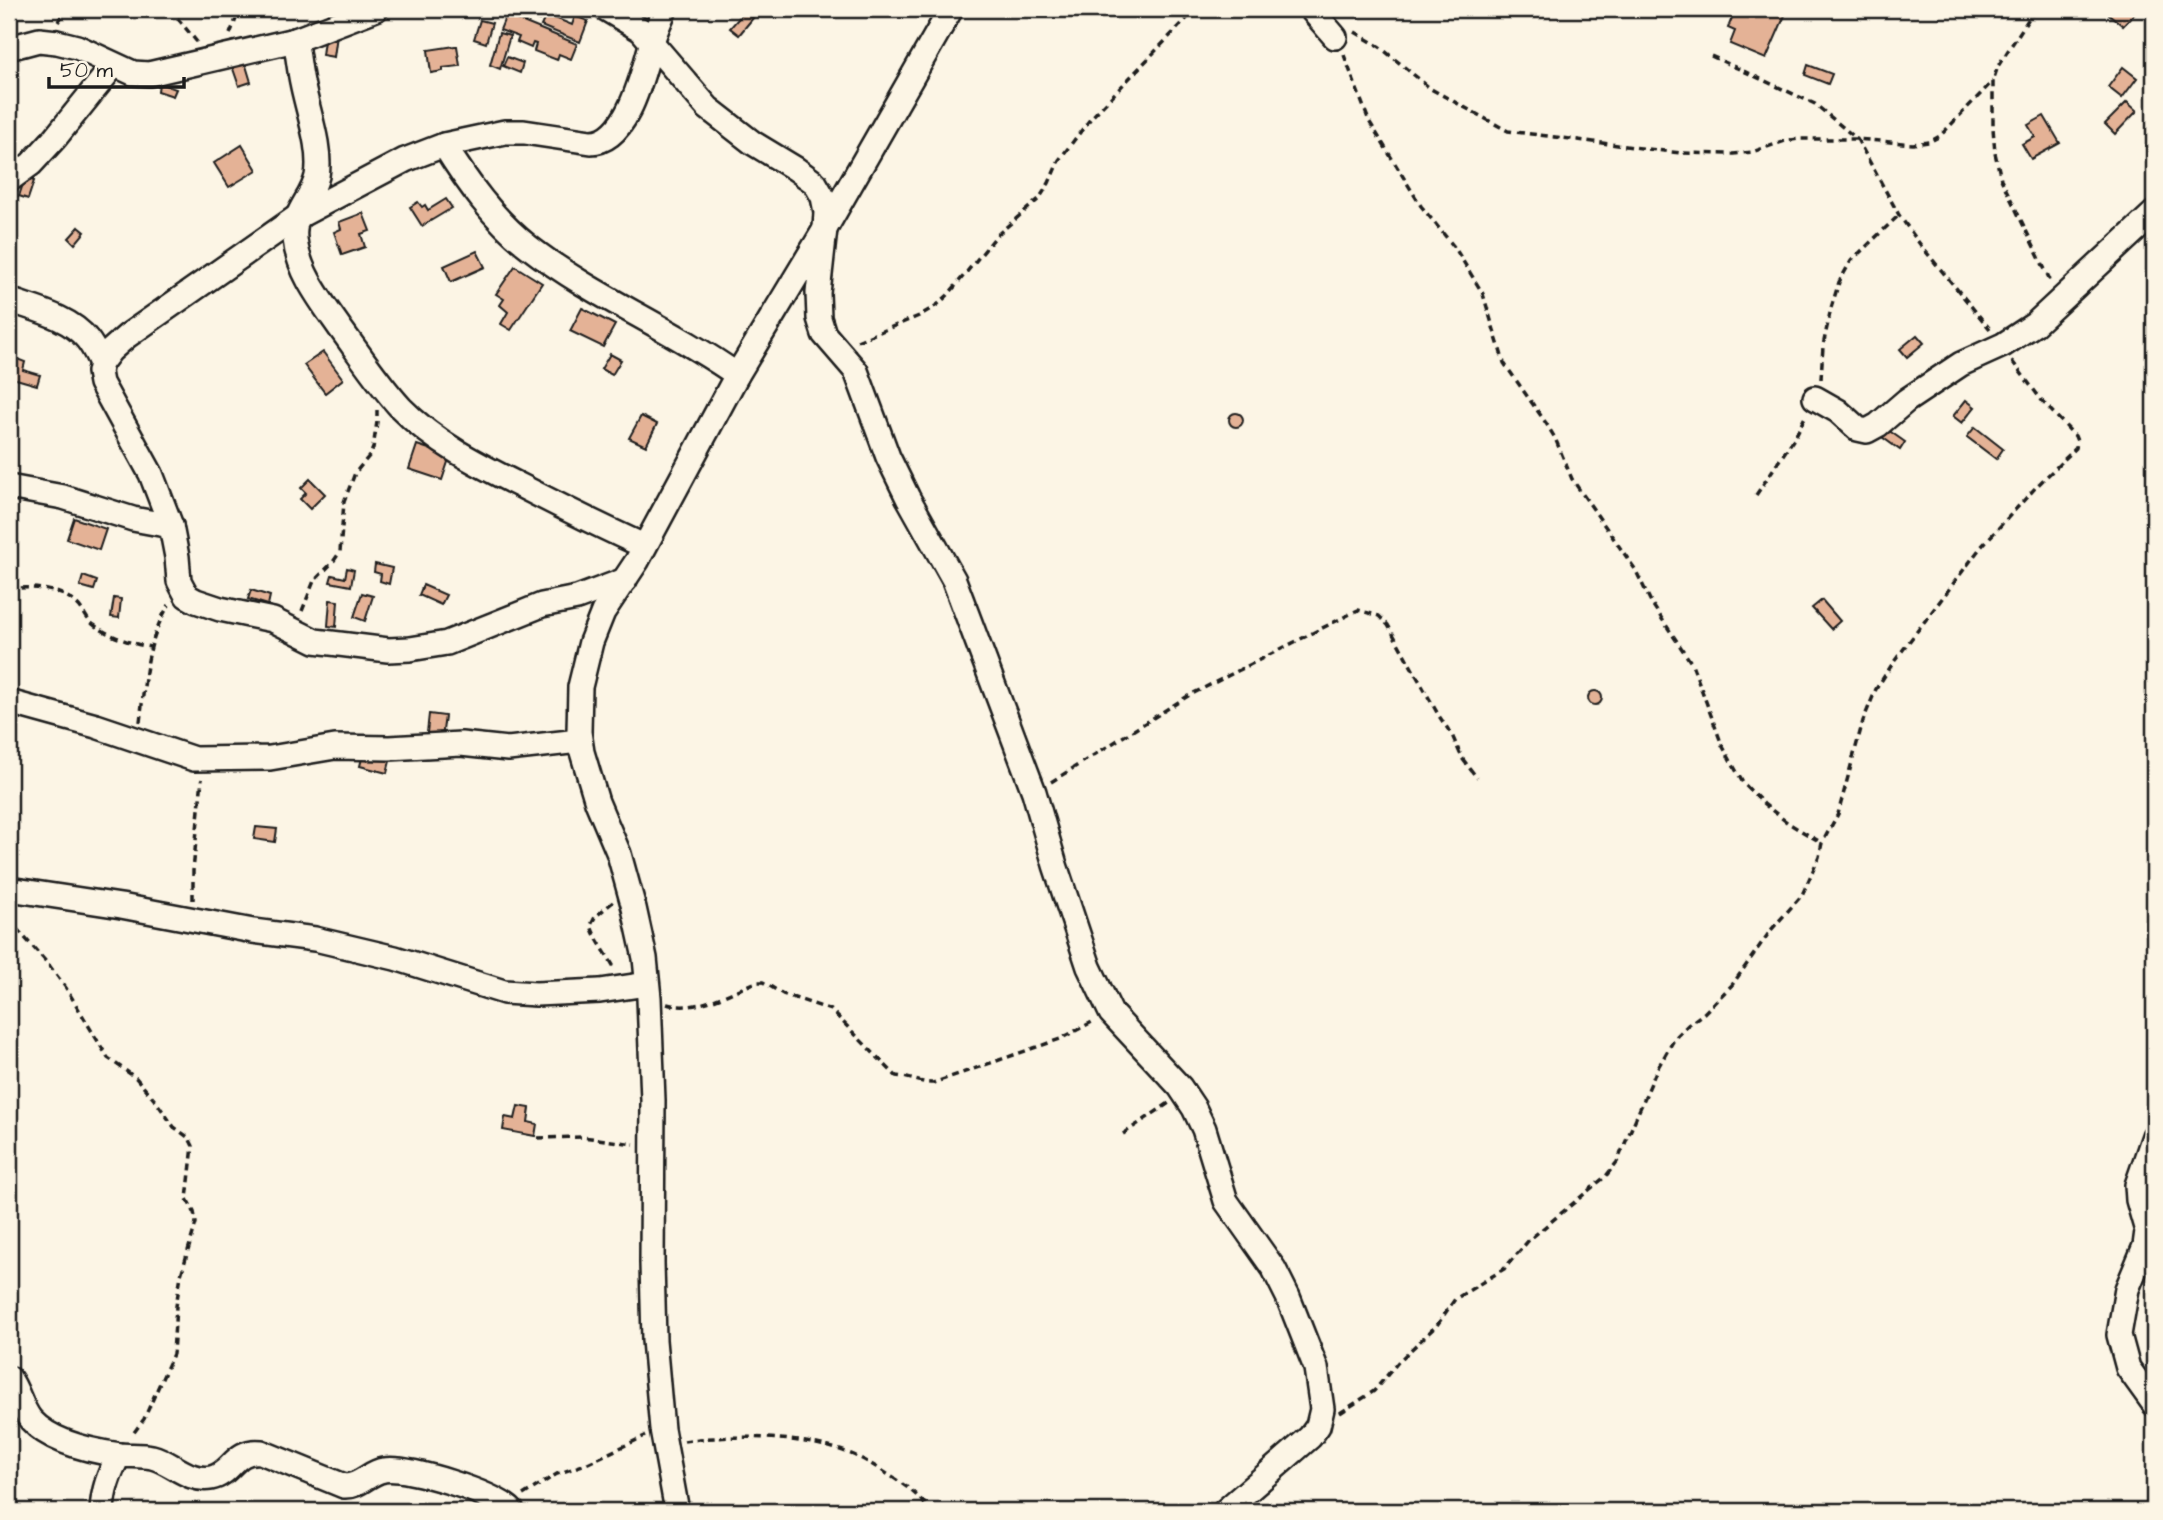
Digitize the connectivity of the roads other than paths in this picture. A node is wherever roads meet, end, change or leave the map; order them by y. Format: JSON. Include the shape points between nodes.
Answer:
{"nodes":[{"id":1,"x":376,"y":9,"type":"edge"},
{"id":2,"x":606,"y":9,"type":"edge"},
{"id":3,"x":665,"y":9,"type":"edge"},
{"id":4,"x":951,"y":9,"type":"edge"},
{"id":5,"x":1311,"y":9,"type":"edge"},
{"id":6,"x":1342,"y":33,"type":"road end"},
{"id":7,"x":296,"y":40,"type":"junction"},
{"id":8,"x":652,"y":42,"type":"junction"},
{"id":9,"x":9,"y":48,"type":"edge"},
{"id":10,"x":114,"y":65,"type":"junction"},
{"id":11,"x":444,"y":145,"type":"junction"},
{"id":12,"x":9,"y":180,"type":"edge"},
{"id":13,"x":2154,"y":213,"type":"edge"},
{"id":14,"x":297,"y":217,"type":"junction"},
{"id":15,"x":825,"y":229,"type":"junction"},
{"id":16,"x":9,"y":300,"type":"edge"},
{"id":17,"x":101,"y":363,"type":"junction"},
{"id":18,"x":737,"y":375,"type":"junction"},
{"id":19,"x":1815,"y":398,"type":"road end"},
{"id":20,"x":9,"y":487,"type":"edge"},
{"id":21,"x":171,"y":526,"type":"junction"},
{"id":22,"x":644,"y":546,"type":"junction"},
{"id":23,"x":625,"y":580,"type":"junction"},
{"id":24,"x":9,"y":702,"type":"edge"},
{"id":25,"x":579,"y":741,"type":"junction"},
{"id":26,"x":9,"y":889,"type":"edge"},
{"id":27,"x":648,"y":991,"type":"junction"},
{"id":28,"x":2154,"y":1136,"type":"edge"},
{"id":29,"x":2149,"y":1220,"type":"edge"},
{"id":30,"x":9,"y":1378,"type":"edge"},
{"id":31,"x":2154,"y":1404,"type":"edge"},
{"id":32,"x":119,"y":1455,"type":"junction"},
{"id":33,"x":510,"y":1509,"type":"edge"},
{"id":34,"x":102,"y":1511,"type":"edge"},
{"id":35,"x":677,"y":1511,"type":"edge"},
{"id":36,"x":1225,"y":1511,"type":"edge"}],
"edges":[{"from":1,"to":7,"type":"street"},
{"from":2,"to":8,"type":"street"},
{"from":3,"to":8,"type":"street"},
{"from":4,"to":15,"type":"street"},
{"from":5,"to":6,"type":"street"},
{"from":7,"to":10,"type":"street","via":[[142,75]]},
{"from":7,"to":14,"type":"street","via":[[317,153],[317,175]]},
{"from":8,"to":11,"type":"street","via":[[626,115],[603,140],[505,132]]},
{"from":8,"to":15,"type":"street","via":[[708,108],[753,144],[815,183],[823,197]]},
{"from":9,"to":10,"type":"street","via":[[48,41],[77,47]]},
{"from":10,"to":12,"type":"street","via":[[55,138]]},
{"from":11,"to":14,"type":"street","via":[[374,175]]},
{"from":11,"to":18,"type":"street","via":[[490,210],[527,246]]},
{"from":13,"to":19,"type":"street","via":[[2035,324],[2003,345],[1961,363],[1878,425],[1867,431],[1858,429]]},
{"from":14,"to":17,"type":"street","via":[[127,336]]},
{"from":14,"to":22,"type":"street","via":[[296,247],[306,275],[402,409],[450,448]]},
{"from":15,"to":18,"type":"street"},
{"from":15,"to":36,"type":"street","via":[[818,293],[824,334],[856,371],[888,457],[954,580],[1034,792],[1089,967],[1111,1013],[1194,1108],[1226,1201],[1275,1269],[1316,1368],[1322,1409],[1318,1426]]},
{"from":16,"to":17,"type":"street","via":[[77,329]]},
{"from":17,"to":21,"type":"street","via":[[101,383],[151,474]]},
{"from":18,"to":22,"type":"street"},
{"from":20,"to":21,"type":"street"},
{"from":21,"to":23,"type":"street","via":[[179,581],[187,596],[220,610],[273,620],[315,641],[388,650],[447,643],[542,605]]},
{"from":22,"to":23,"type":"street"},
{"from":23,"to":25,"type":"street","via":[[603,612],[591,642],[580,687]]},
{"from":24,"to":25,"type":"street","via":[[203,759],[270,758],[335,747],[461,744],[508,749]]},
{"from":25,"to":27,"type":"street","via":[[597,802],[620,853],[645,958]]},
{"from":26,"to":27,"type":"street","via":[[315,939],[504,992]]},
{"from":27,"to":35,"type":"street","via":[[652,1296],[658,1393]]},
{"from":28,"to":29,"type":"street","via":[[2137,1185],[2138,1200]]},
{"from":29,"to":31,"type":"street","via":[[2145,1246],[2127,1289],[2119,1335],[2127,1368]]},
{"from":30,"to":32,"type":"street","via":[[27,1415],[42,1429],[80,1446]]},
{"from":32,"to":33,"type":"street","via":[[151,1457],[184,1474],[208,1478],[218,1476],[240,1456],[261,1452],[344,1486],[388,1469],[461,1486]]},
{"from":32,"to":34,"type":"street","via":[[107,1479]]}]}
